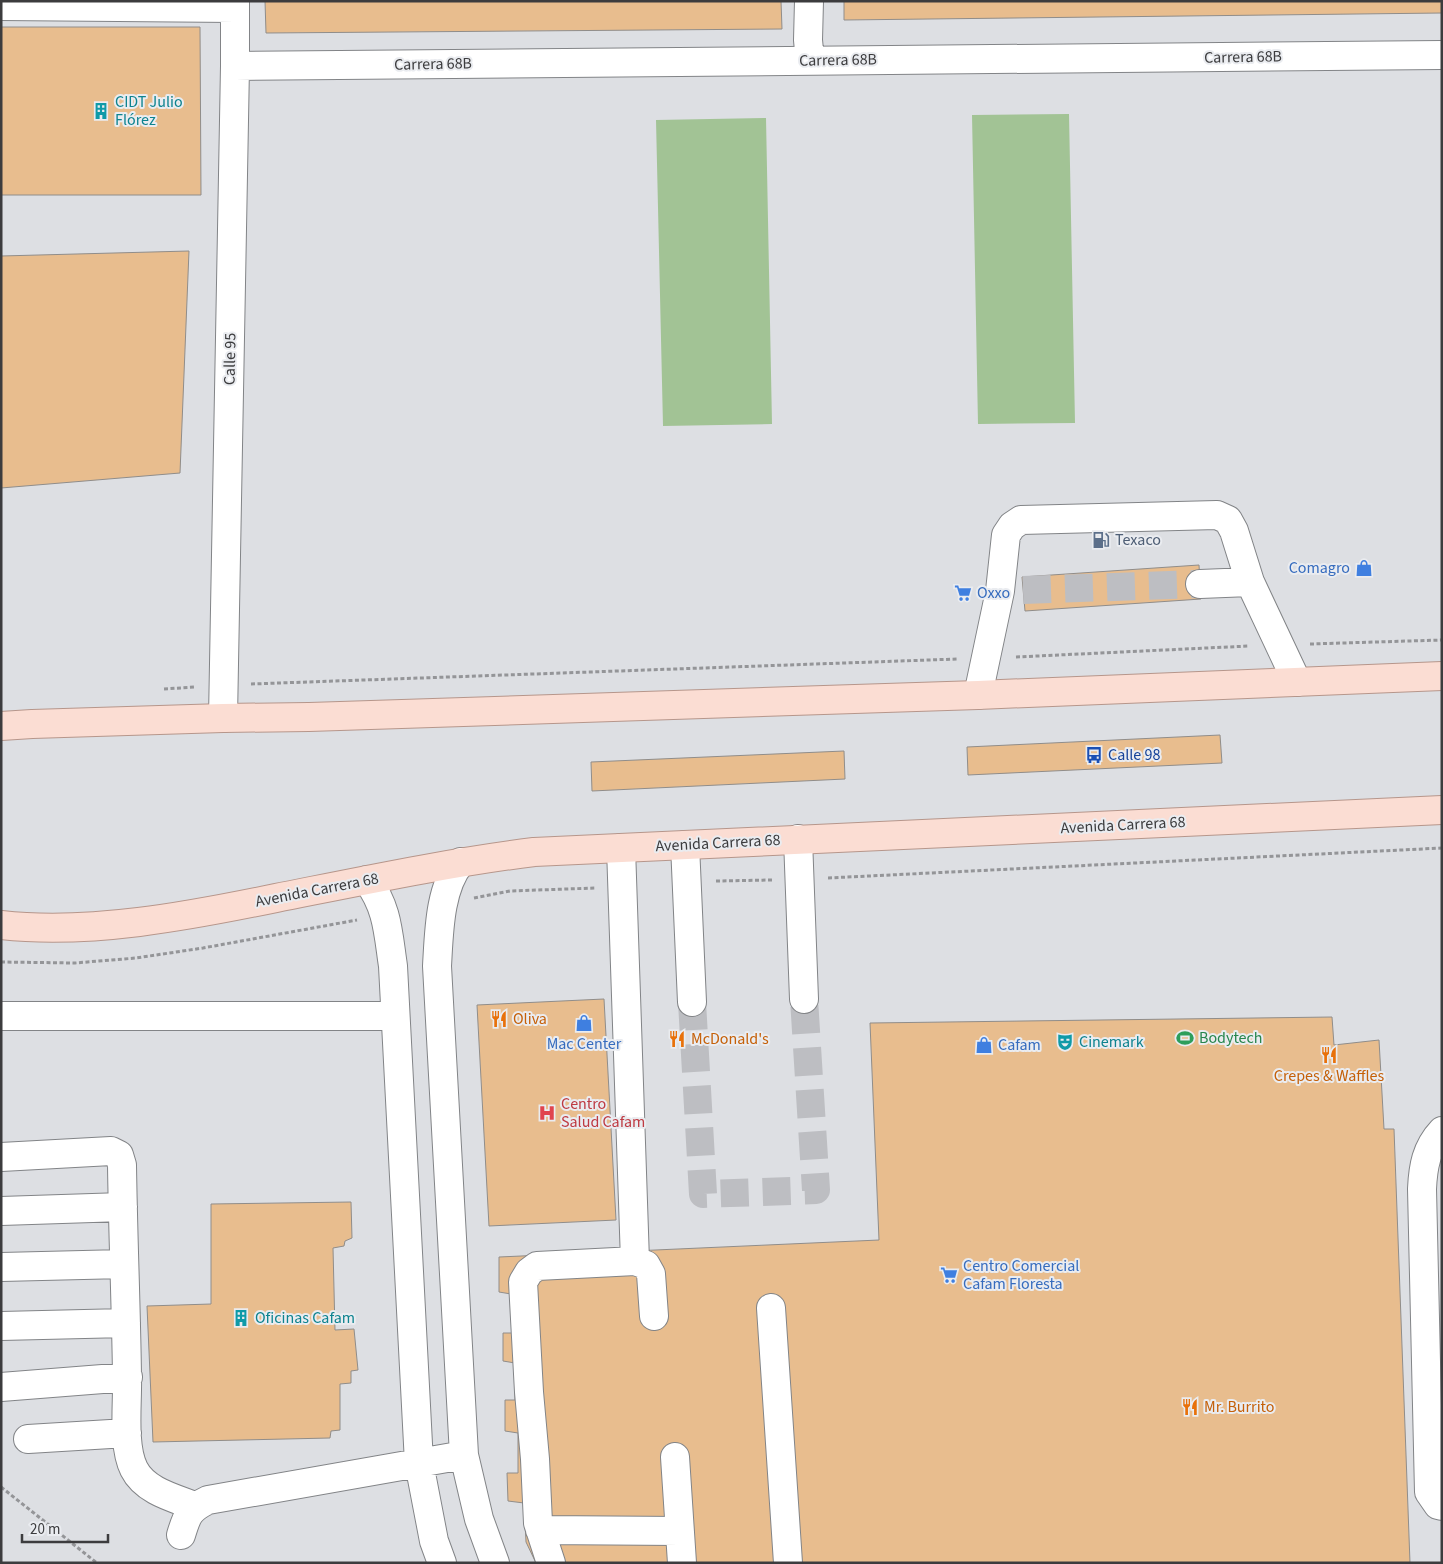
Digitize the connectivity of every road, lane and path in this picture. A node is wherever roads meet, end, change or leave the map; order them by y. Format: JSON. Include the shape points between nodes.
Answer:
{"nodes":[{"id":1,"x":809,"y":1,"type":"edge"},
{"id":2,"x":49,"y":4,"type":"edge"},
{"id":3,"x":235,"y":4,"type":"edge"},
{"id":4,"x":1,"y":6,"type":"edge"},
{"id":5,"x":1442,"y":55,"type":"edge"},
{"id":6,"x":810,"y":61,"type":"junction"},
{"id":7,"x":235,"y":66,"type":"junction"},
{"id":8,"x":1250,"y":582,"type":"junction"},
{"id":9,"x":1200,"y":584,"type":"tunnel mouth"},
{"id":10,"x":1442,"y":640,"type":"edge"},
{"id":11,"x":1280,"y":645,"type":"junction"},
{"id":12,"x":986,"y":658,"type":"junction"},
{"id":13,"x":1442,"y":676,"type":"edge"},
{"id":14,"x":1297,"y":682,"type":"junction"},
{"id":15,"x":224,"y":686,"type":"junction"},
{"id":16,"x":158,"y":690,"type":"dead end"},
{"id":17,"x":978,"y":695,"type":"junction"},
{"id":18,"x":223,"y":718,"type":"junction"},
{"id":19,"x":1,"y":726,"type":"edge"},
{"id":20,"x":1442,"y":810,"type":"edge"},
{"id":21,"x":798,"y":839,"type":"junction"},
{"id":22,"x":685,"y":845,"type":"junction"},
{"id":23,"x":620,"y":848,"type":"junction"},
{"id":24,"x":1417,"y":848,"type":"dead end"},
{"id":25,"x":1442,"y":848,"type":"edge"},
{"id":26,"x":461,"y":862,"type":"junction"},
{"id":27,"x":367,"y":880,"type":"junction"},
{"id":28,"x":1,"y":925,"type":"edge"},
{"id":29,"x":804,"y":999,"type":"tunnel mouth"},
{"id":30,"x":692,"y":1002,"type":"tunnel mouth"},
{"id":31,"x":1,"y":1016,"type":"edge"},
{"id":32,"x":395,"y":1016,"type":"junction"},
{"id":33,"x":1442,"y":1131,"type":"edge"},
{"id":34,"x":1,"y":1157,"type":"edge"},
{"id":35,"x":123,"y":1207,"type":"junction"},
{"id":36,"x":1,"y":1211,"type":"edge"},
{"id":37,"x":635,"y":1261,"type":"junction"},
{"id":38,"x":124,"y":1264,"type":"junction"},
{"id":39,"x":1,"y":1267,"type":"edge"},
{"id":40,"x":771,"y":1308,"type":"dead end"},
{"id":41,"x":654,"y":1316,"type":"dead end"},
{"id":42,"x":126,"y":1323,"type":"junction"},
{"id":43,"x":1,"y":1326,"type":"edge"},
{"id":44,"x":128,"y":1377,"type":"junction"},
{"id":45,"x":1,"y":1387,"type":"edge"},
{"id":46,"x":127,"y":1433,"type":"junction"},
{"id":47,"x":28,"y":1439,"type":"dead end"},
{"id":48,"x":464,"y":1454,"type":"junction"},
{"id":49,"x":675,"y":1457,"type":"dead end"},
{"id":50,"x":419,"y":1463,"type":"junction"},
{"id":51,"x":1,"y":1487,"type":"edge"},
{"id":52,"x":195,"y":1506,"type":"junction"},
{"id":53,"x":1442,"y":1506,"type":"edge"},
{"id":54,"x":540,"y":1530,"type":"junction"},
{"id":55,"x":680,"y":1531,"type":"junction"},
{"id":56,"x":181,"y":1535,"type":"dead end"},
{"id":57,"x":97,"y":1563,"type":"edge"},
{"id":58,"x":442,"y":1563,"type":"edge"},
{"id":59,"x":495,"y":1563,"type":"edge"},
{"id":60,"x":550,"y":1563,"type":"edge"},
{"id":61,"x":682,"y":1563,"type":"edge"},
{"id":62,"x":788,"y":1563,"type":"edge"}],
"edges":[{"from":1,"to":6,"type":"street"},
{"from":2,"to":3,"type":"street"},
{"from":2,"to":4,"type":"street"},
{"from":3,"to":7,"type":"street","name":"Calle 95"},
{"from":5,"to":6,"type":"street","name":"Carrera 68B"},
{"from":6,"to":7,"type":"street","name":"Carrera 68B"},
{"from":7,"to":15,"type":"street","name":"Calle 95"},
{"from":8,"to":9,"type":"street"},
{"from":8,"to":11,"type":"street"},
{"from":8,"to":12,"type":"street","via":[[1234,531],[1228,520],[1217,515],[1021,520],[1006,536],[1011,590]]},
{"from":10,"to":11,"type":"path"},
{"from":11,"to":12,"type":"path"},
{"from":11,"to":14,"type":"street"},
{"from":12,"to":15,"type":"path"},
{"from":12,"to":17,"type":"street"},
{"from":13,"to":14,"type":"main road"},
{"from":14,"to":17,"type":"main road"},
{"from":15,"to":16,"type":"path"},
{"from":15,"to":18,"type":"street","name":"Calle 95"},
{"from":17,"to":18,"type":"main road"},
{"from":18,"to":19,"type":"main road"},
{"from":20,"to":21,"type":"main road","name":"Avenida Carrera 68"},
{"from":21,"to":22,"type":"main road","name":"Avenida Carrera 68"},
{"from":21,"to":29,"type":"street"},
{"from":22,"to":23,"type":"main road","name":"Avenida Carrera 68"},
{"from":22,"to":30,"type":"street"},
{"from":23,"to":26,"type":"main road","name":"Avenida Carrera 68","via":[[534,852]]},
{"from":23,"to":37,"type":"street"},
{"from":24,"to":25,"type":"path"},
{"from":26,"to":27,"type":"main road","name":"Avenida Carrera 68"},
{"from":26,"to":48,"type":"street","via":[[450,880],[443,904],[436,966]]},
{"from":27,"to":28,"type":"main road","name":"Avenida Carrera 68","via":[[154,920],[86,926],[22,928]]},
{"from":27,"to":32,"type":"street","via":[[386,915]]},
{"from":31,"to":32,"type":"street"},
{"from":32,"to":50,"type":"street"},
{"from":33,"to":53,"type":"street","via":[[1429,1148],[1423,1166],[1422,1189],[1428,1492]]},
{"from":34,"to":35,"type":"street","via":[[111,1151],[118,1155],[122,1165]]},
{"from":35,"to":36,"type":"street"},
{"from":35,"to":38,"type":"street"},
{"from":37,"to":41,"type":"street","via":[[646,1265],[651,1274]]},
{"from":37,"to":54,"type":"street","via":[[537,1266],[523,1282]]},
{"from":38,"to":39,"type":"street"},
{"from":38,"to":42,"type":"street"},
{"from":40,"to":62,"type":"street"},
{"from":42,"to":43,"type":"street"},
{"from":42,"to":44,"type":"street"},
{"from":44,"to":45,"type":"street"},
{"from":44,"to":46,"type":"street"},
{"from":46,"to":47,"type":"street"},
{"from":46,"to":52,"type":"street","via":[[134,1468],[140,1479]]},
{"from":48,"to":50,"type":"street"},
{"from":48,"to":59,"type":"street","via":[[478,1519]]},
{"from":49,"to":55,"type":"street"},
{"from":50,"to":52,"type":"street","via":[[208,1500]]},
{"from":50,"to":58,"type":"street","via":[[434,1541]]},
{"from":51,"to":57,"type":"path"},
{"from":52,"to":56,"type":"street","via":[[186,1518]]},
{"from":54,"to":55,"type":"street"},
{"from":54,"to":60,"type":"street"},
{"from":55,"to":61,"type":"street"}]}
